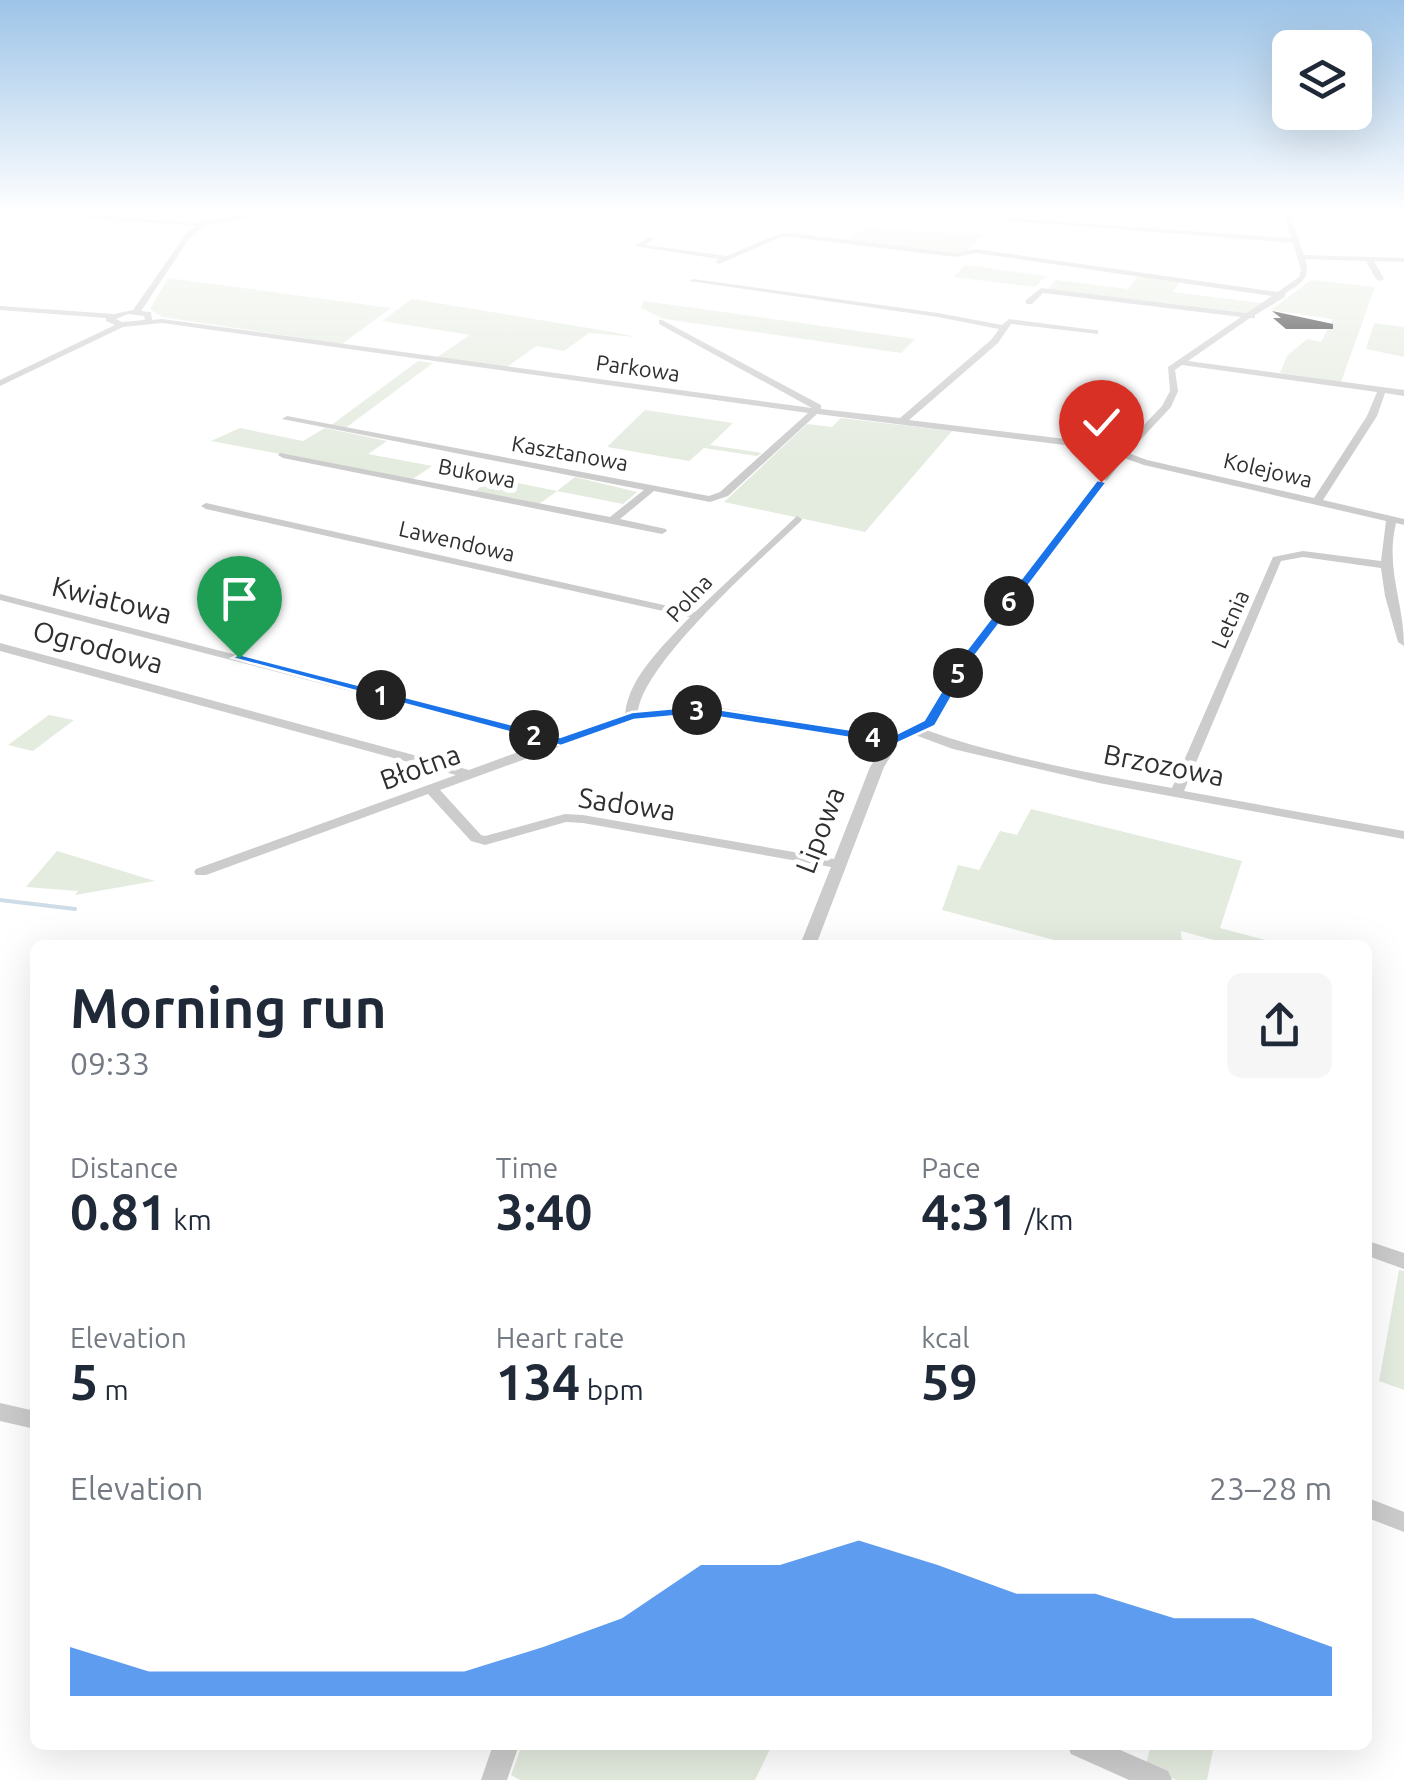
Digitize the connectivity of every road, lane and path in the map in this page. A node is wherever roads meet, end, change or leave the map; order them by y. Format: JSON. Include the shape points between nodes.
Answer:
{"nodes":[{"id":1,"x":147,"y":295,"type":"edge"},
{"id":2,"x":790,"y":295,"type":"edge"},
{"id":3,"x":1037,"y":295,"type":"edge"},
{"id":4,"x":1083,"y":295,"type":"edge"},
{"id":5,"x":1282,"y":295,"type":"edge"},
{"id":6,"x":1029,"y":302,"type":"dead end"},
{"id":7,"x":0,"y":308,"type":"edge"},
{"id":8,"x":136,"y":312,"type":"junction"},
{"id":9,"x":112,"y":316,"type":"junction"},
{"id":10,"x":1252,"y":316,"type":"junction"},
{"id":11,"x":148,"y":319,"type":"junction"},
{"id":12,"x":662,"y":322,"type":"dead end"},
{"id":13,"x":121,"y":325,"type":"junction"},
{"id":14,"x":1001,"y":327,"type":"junction"},
{"id":15,"x":1095,"y":332,"type":"dead end"},
{"id":16,"x":1178,"y":362,"type":"junction"},
{"id":17,"x":0,"y":383,"type":"edge"},
{"id":18,"x":1382,"y":390,"type":"junction"},
{"id":19,"x":1404,"y":393,"type":"edge"},
{"id":20,"x":815,"y":411,"type":"junction"},
{"id":21,"x":828,"y":413,"type":"junction"},
{"id":22,"x":287,"y":419,"type":"dead end"},
{"id":23,"x":901,"y":422,"type":"junction"},
{"id":24,"x":1123,"y":454,"type":"junction"},
{"id":25,"x":284,"y":455,"type":"dead end"},
{"id":26,"x":650,"y":488,"type":"junction"},
{"id":27,"x":1317,"y":502,"type":"junction"},
{"id":28,"x":206,"y":506,"type":"dead end"},
{"id":29,"x":797,"y":519,"type":"dead end"},
{"id":30,"x":612,"y":521,"type":"junction"},
{"id":31,"x":1398,"y":521,"type":"edge"},
{"id":32,"x":662,"y":531,"type":"dead end"},
{"id":33,"x":1384,"y":565,"type":"junction"},
{"id":34,"x":0,"y":597,"type":"edge"},
{"id":35,"x":699,"y":616,"type":"junction"},
{"id":36,"x":1404,"y":642,"type":"edge"},
{"id":37,"x":0,"y":647,"type":"edge"},
{"id":38,"x":632,"y":716,"type":"junction"},
{"id":39,"x":918,"y":731,"type":"junction"},
{"id":40,"x":894,"y":740,"type":"junction"},
{"id":41,"x":561,"y":742,"type":"junction"},
{"id":42,"x":472,"y":775,"type":"junction"},
{"id":43,"x":431,"y":789,"type":"junction"},
{"id":44,"x":1176,"y":794,"type":"junction"},
{"id":45,"x":1404,"y":835,"type":"edge"},
{"id":46,"x":838,"y":864,"type":"junction"},
{"id":47,"x":200,"y":872,"type":"dead end"},
{"id":48,"x":810,"y":940,"type":"edge"},
{"id":49,"x":1372,"y":1250,"type":"edge"},
{"id":50,"x":1404,"y":1261,"type":"edge"},
{"id":51,"x":0,"y":1412,"type":"edge"},
{"id":52,"x":30,"y":1419,"type":"edge"},
{"id":53,"x":1372,"y":1510,"type":"edge"},
{"id":54,"x":1404,"y":1522,"type":"edge"},
{"id":55,"x":504,"y":1750,"type":"edge"},
{"id":56,"x":1091,"y":1750,"type":"edge"},
{"id":57,"x":494,"y":1780,"type":"edge"},
{"id":58,"x":1160,"y":1780,"type":"edge"}],
"edges":[{"from":1,"to":8,"type":"street"},
{"from":2,"to":14,"type":"street"},
{"from":3,"to":6,"type":"street"},
{"from":4,"to":10,"type":"street"},
{"from":5,"to":10,"type":"street"},
{"from":7,"to":9,"type":"street"},
{"from":8,"to":9,"type":"street"},
{"from":8,"to":11,"type":"street"},
{"from":9,"to":13,"type":"street","via":[[109,321]]},
{"from":10,"to":16,"type":"street"},
{"from":11,"to":13,"type":"street"},
{"from":11,"to":20,"type":"street","name":"Parkowa"},
{"from":12,"to":21,"type":"street"},
{"from":13,"to":17,"type":"street"},
{"from":14,"to":15,"type":"street","via":[[1009,321]]},
{"from":14,"to":23,"type":"street","via":[[995,341]]},
{"from":16,"to":18,"type":"street"},
{"from":16,"to":24,"type":"street","via":[[1170,399]]},
{"from":18,"to":19,"type":"street"},
{"from":18,"to":27,"type":"street"},
{"from":20,"to":21,"type":"street","name":"Parkowa"},
{"from":20,"to":26,"type":"street","name":"Kasztanowa","via":[[720,497]]},
{"from":21,"to":23,"type":"street","name":"Parkowa"},
{"from":22,"to":26,"type":"street","name":"Kasztanowa"},
{"from":23,"to":24,"type":"street","name":"Parkowa"},
{"from":24,"to":27,"type":"street","name":"Kolejowa"},
{"from":24,"to":39,"type":"street"},
{"from":25,"to":30,"type":"street","name":"Bukowa"},
{"from":26,"to":30,"type":"street"},
{"from":27,"to":31,"type":"street","name":"Kolejowa"},
{"from":28,"to":35,"type":"street","name":"Lawendowa"},
{"from":29,"to":35,"type":"street","name":"Polna"},
{"from":30,"to":32,"type":"street","name":"Bukowa"},
{"from":31,"to":33,"type":"street","via":[[1384,545]]},
{"from":33,"to":36,"type":"street"},
{"from":33,"to":44,"type":"street","name":"Letnia","via":[[1303,554],[1277,559]]},
{"from":34,"to":41,"type":"street","name":"Kwiatowa"},
{"from":35,"to":38,"type":"street","name":"Polna","via":[[639,686],[628,710]]},
{"from":37,"to":42,"type":"street","name":"Ogrodowa"},
{"from":38,"to":40,"type":"street","name":"Błotna","via":[[715,711]]},
{"from":38,"to":41,"type":"street","name":"Błotna"},
{"from":39,"to":40,"type":"street"},
{"from":39,"to":44,"type":"street","name":"Brzozowa","via":[[990,754]]},
{"from":40,"to":46,"type":"street","name":"Lipowa"},
{"from":41,"to":42,"type":"street","name":"Błotna"},
{"from":42,"to":43,"type":"street","name":"Błotna"},
{"from":43,"to":46,"type":"street","name":"Sadowa","via":[[485,842],[582,819]]},
{"from":43,"to":47,"type":"street","name":"Błotna"},
{"from":44,"to":45,"type":"street","name":"Brzozowa"},
{"from":46,"to":48,"type":"street","name":"Lipowa"},
{"from":49,"to":50,"type":"street"},
{"from":51,"to":52,"type":"street"},
{"from":53,"to":54,"type":"street"},
{"from":55,"to":57,"type":"street"},
{"from":56,"to":58,"type":"street"}]}
